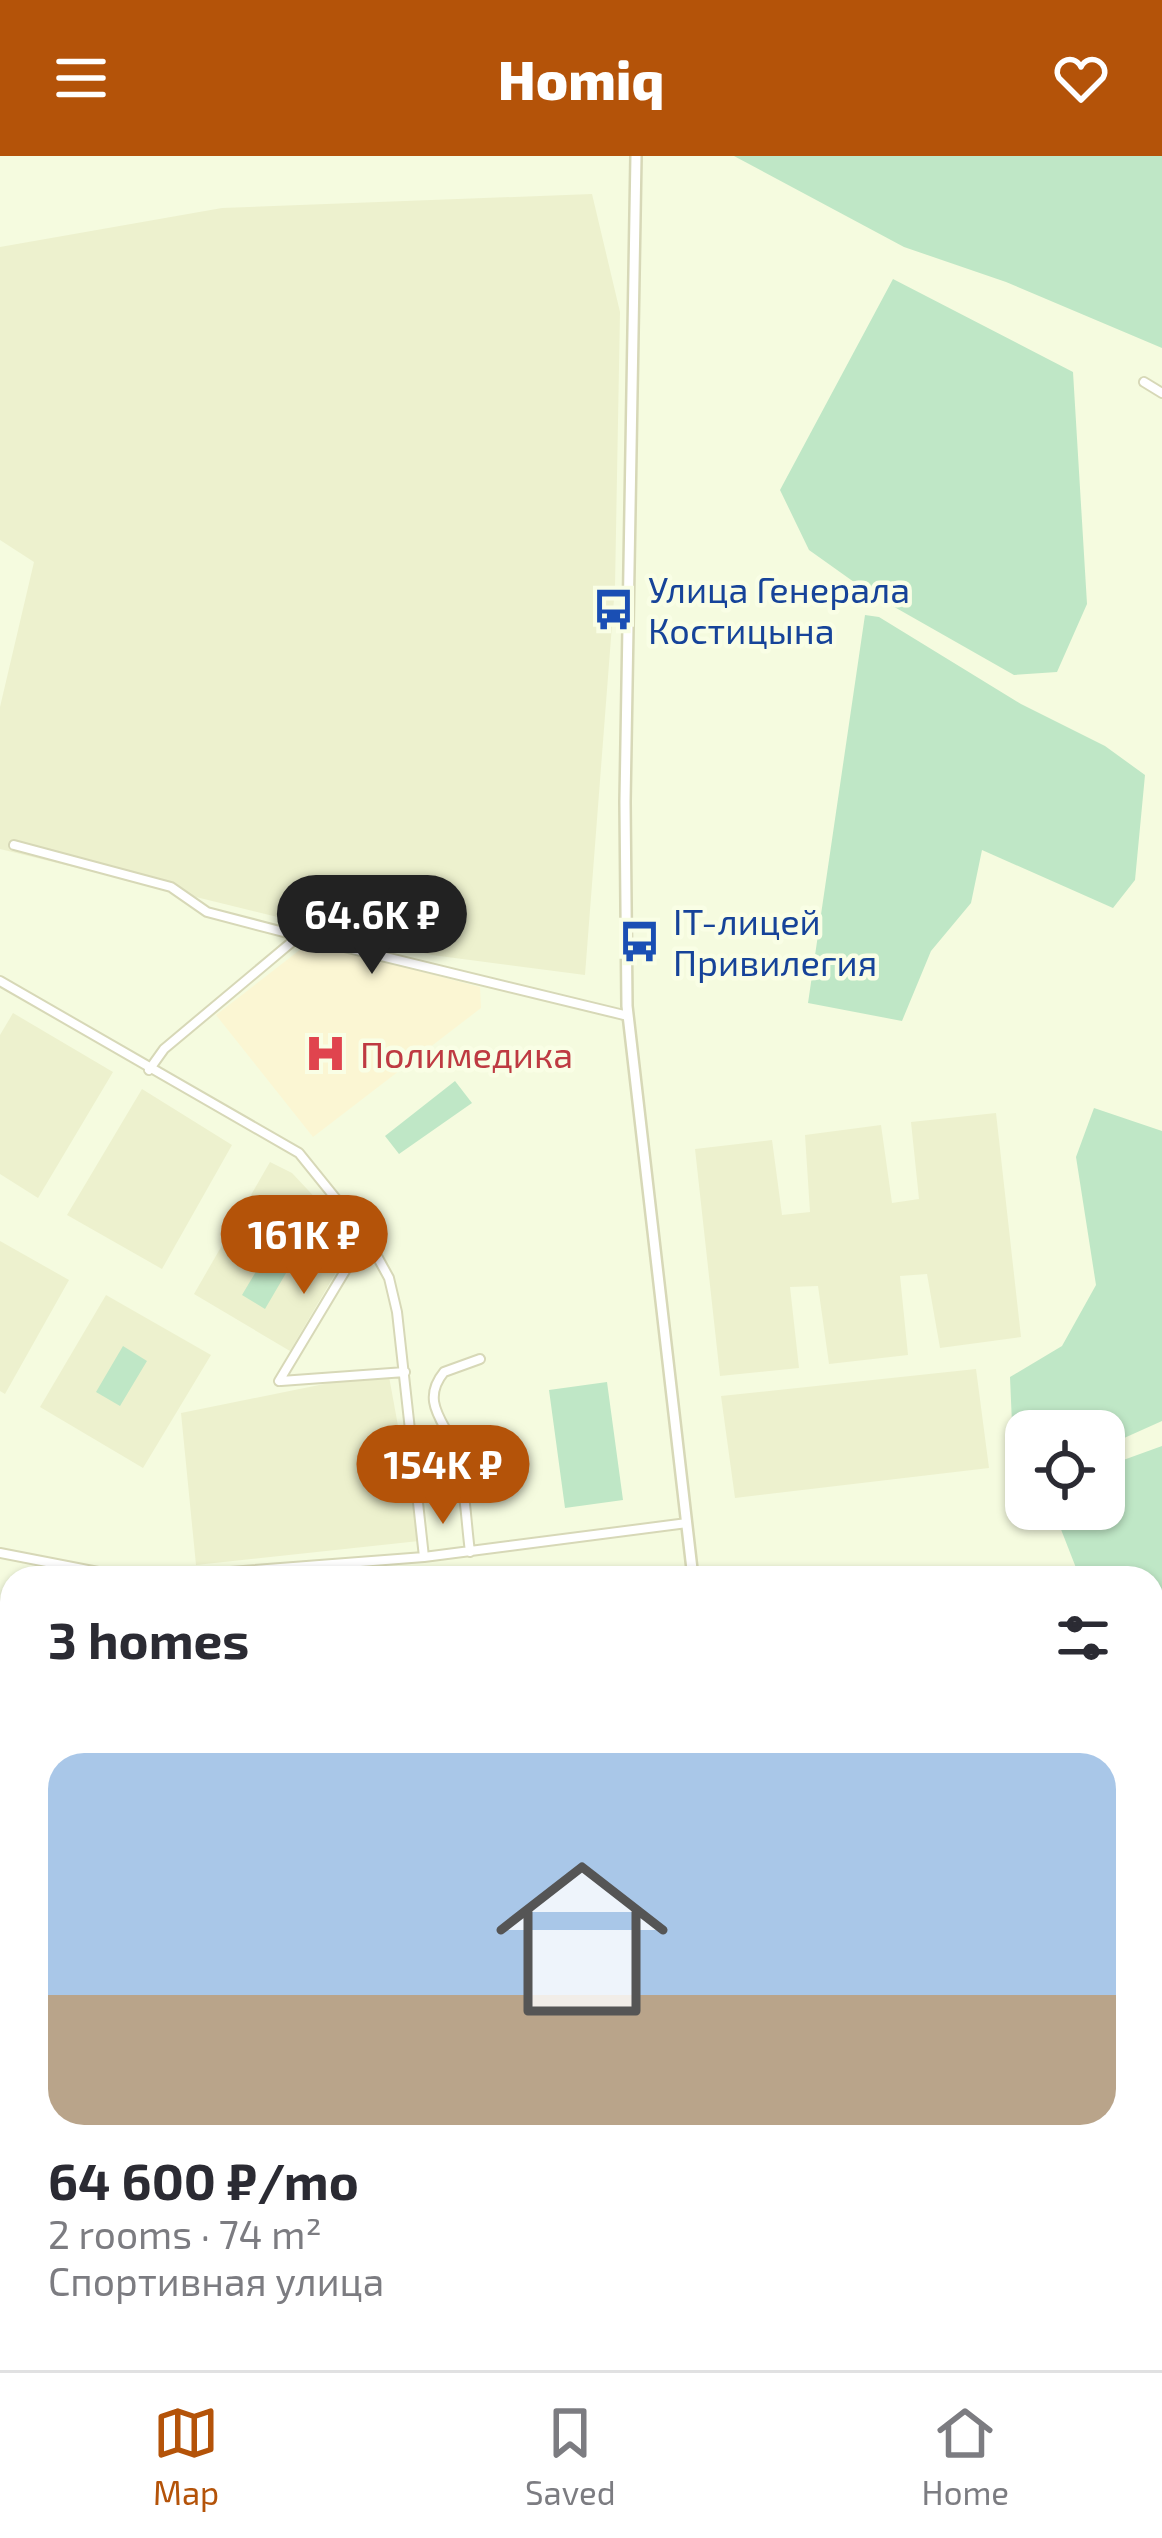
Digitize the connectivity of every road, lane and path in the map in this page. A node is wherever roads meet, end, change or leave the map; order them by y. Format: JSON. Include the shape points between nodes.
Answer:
{"nodes":[{"id":1,"x":636,"y":156,"type":"edge"},
{"id":2,"x":1144,"y":382,"type":"dead end"},
{"id":3,"x":1162,"y":393,"type":"edge"},
{"id":4,"x":14,"y":845,"type":"dead end"},
{"id":5,"x":299,"y":936,"type":"junction"},
{"id":6,"x":0,"y":981,"type":"edge"},
{"id":7,"x":628,"y":1016,"type":"junction"},
{"id":8,"x":149,"y":1070,"type":"junction"},
{"id":9,"x":366,"y":1237,"type":"junction"},
{"id":10,"x":480,"y":1358,"type":"dead end"},
{"id":11,"x":405,"y":1372,"type":"junction"},
{"id":12,"x":687,"y":1523,"type":"junction"},
{"id":13,"x":470,"y":1552,"type":"junction"},
{"id":14,"x":0,"y":1553,"type":"edge"},
{"id":15,"x":424,"y":1558,"type":"junction"},
{"id":16,"x":67,"y":1566,"type":"edge"},
{"id":17,"x":315,"y":1566,"type":"edge"},
{"id":18,"x":692,"y":1566,"type":"edge"}],
"edges":[{"from":1,"to":7,"type":"street"},
{"from":2,"to":3,"type":"street"},
{"from":4,"to":5,"type":"street","via":[[171,887],[208,912]]},
{"from":5,"to":7,"type":"street"},
{"from":5,"to":8,"type":"street","via":[[164,1048]]},
{"from":6,"to":8,"type":"street"},
{"from":7,"to":12,"type":"street"},
{"from":8,"to":9,"type":"street","via":[[299,1153]]},
{"from":9,"to":11,"type":"street","via":[[388,1278]]},
{"from":9,"to":11,"type":"street","via":[[279,1381]]},
{"from":10,"to":13,"type":"street","via":[[444,1372],[434,1387],[434,1412],[458,1453]]},
{"from":11,"to":15,"type":"street"},
{"from":12,"to":13,"type":"street"},
{"from":12,"to":18,"type":"street"},
{"from":13,"to":15,"type":"street"},
{"from":14,"to":16,"type":"street"},
{"from":15,"to":17,"type":"street"}]}
